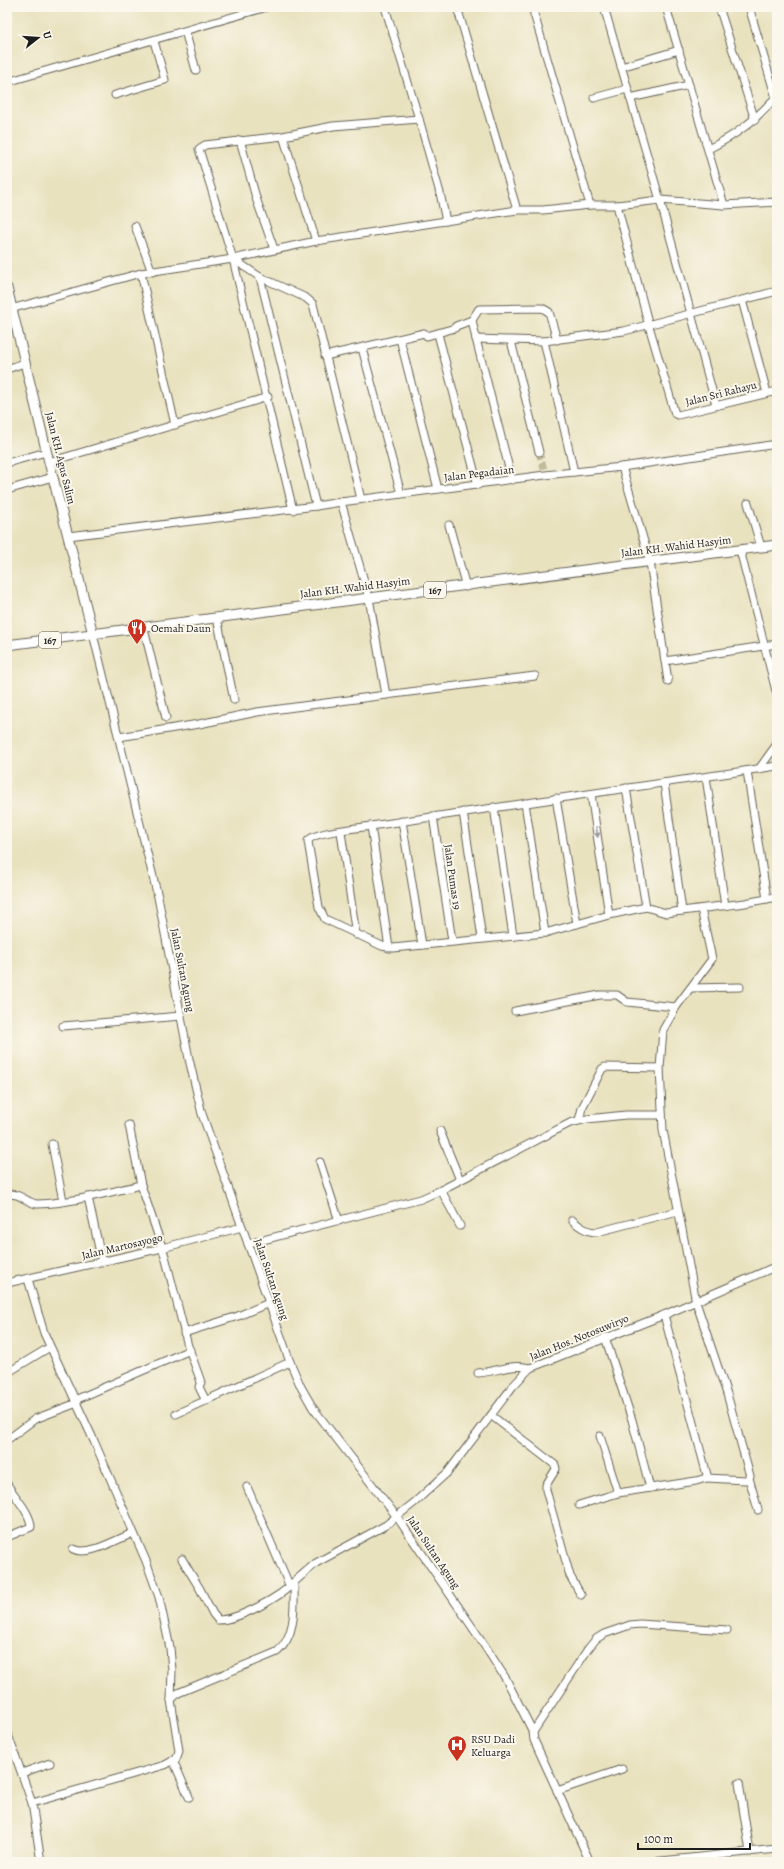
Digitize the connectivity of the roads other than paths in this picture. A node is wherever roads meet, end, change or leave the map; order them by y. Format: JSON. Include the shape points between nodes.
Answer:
{"nodes":[{"id":1,"x":267,"y":7,"type":"edge"},
{"id":2,"x":385,"y":7,"type":"edge"},
{"id":3,"x":457,"y":7,"type":"edge"},
{"id":4,"x":532,"y":7,"type":"edge"},
{"id":5,"x":604,"y":7,"type":"edge"},
{"id":6,"x":666,"y":7,"type":"edge"},
{"id":7,"x":719,"y":7,"type":"edge"},
{"id":8,"x":749,"y":7,"type":"edge"},
{"id":9,"x":185,"y":31,"type":"junction"},
{"id":10,"x":154,"y":41,"type":"junction"},
{"id":11,"x":679,"y":50,"type":"junction"},
{"id":12,"x":621,"y":67,"type":"junction"},
{"id":13,"x":196,"y":70,"type":"dead end"},
{"id":14,"x":7,"y":82,"type":"edge"},
{"id":15,"x":689,"y":85,"type":"junction"},
{"id":16,"x":627,"y":89,"type":"junction"},
{"id":17,"x":115,"y":95,"type":"dead end"},
{"id":18,"x":776,"y":97,"type":"edge"},
{"id":19,"x":594,"y":98,"type":"dead end"},
{"id":20,"x":630,"y":98,"type":"junction"},
{"id":21,"x":419,"y":119,"type":"junction"},
{"id":22,"x":755,"y":120,"type":"junction"},
{"id":23,"x":283,"y":136,"type":"junction"},
{"id":24,"x":240,"y":140,"type":"junction"},
{"id":25,"x":708,"y":149,"type":"junction"},
{"id":26,"x":660,"y":200,"type":"junction"},
{"id":27,"x":777,"y":202,"type":"edge"},
{"id":28,"x":590,"y":205,"type":"junction"},
{"id":29,"x":618,"y":205,"type":"junction"},
{"id":30,"x":724,"y":205,"type":"junction"},
{"id":31,"x":517,"y":210,"type":"junction"},
{"id":32,"x":446,"y":221,"type":"junction"},
{"id":33,"x":135,"y":226,"type":"dead end"},
{"id":34,"x":316,"y":240,"type":"junction"},
{"id":35,"x":274,"y":249,"type":"junction"},
{"id":36,"x":236,"y":258,"type":"junction"},
{"id":37,"x":152,"y":272,"type":"junction"},
{"id":38,"x":141,"y":273,"type":"junction"},
{"id":39,"x":260,"y":277,"type":"junction"},
{"id":40,"x":7,"y":288,"type":"edge"},
{"id":41,"x":777,"y":291,"type":"edge"},
{"id":42,"x":742,"y":300,"type":"junction"},
{"id":43,"x":9,"y":309,"type":"edge"},
{"id":44,"x":690,"y":315,"type":"junction"},
{"id":45,"x":472,"y":320,"type":"junction"},
{"id":46,"x":649,"y":326,"type":"junction"},
{"id":47,"x":438,"y":334,"type":"junction"},
{"id":48,"x":400,"y":339,"type":"junction"},
{"id":49,"x":476,"y":340,"type":"junction"},
{"id":50,"x":557,"y":340,"type":"junction"},
{"id":51,"x":511,"y":341,"type":"junction"},
{"id":52,"x":544,"y":341,"type":"junction"},
{"id":53,"x":362,"y":348,"type":"junction"},
{"id":54,"x":325,"y":356,"type":"junction"},
{"id":55,"x":24,"y":363,"type":"junction"},
{"id":56,"x":7,"y":369,"type":"edge"},
{"id":57,"x":777,"y":391,"type":"edge"},
{"id":58,"x":767,"y":393,"type":"junction"},
{"id":59,"x":268,"y":397,"type":"junction"},
{"id":60,"x":716,"y":405,"type":"junction"},
{"id":61,"x":175,"y":425,"type":"junction"},
{"id":62,"x":777,"y":444,"type":"edge"},
{"id":63,"x":46,"y":452,"type":"junction"},
{"id":64,"x":539,"y":452,"type":"tunnel mouth"},
{"id":65,"x":49,"y":462,"type":"junction"},
{"id":66,"x":7,"y":463,"type":"edge"},
{"id":67,"x":622,"y":467,"type":"junction"},
{"id":68,"x":574,"y":472,"type":"junction"},
{"id":69,"x":53,"y":478,"type":"junction"},
{"id":70,"x":512,"y":480,"type":"junction"},
{"id":71,"x":478,"y":485,"type":"junction"},
{"id":72,"x":438,"y":489,"type":"junction"},
{"id":73,"x":7,"y":490,"type":"edge"},
{"id":74,"x":401,"y":494,"type":"junction"},
{"id":75,"x":361,"y":498,"type":"junction"},
{"id":76,"x":341,"y":502,"type":"junction"},
{"id":77,"x":748,"y":503,"type":"dead end"},
{"id":78,"x":316,"y":506,"type":"junction"},
{"id":79,"x":293,"y":510,"type":"junction"},
{"id":80,"x":449,"y":525,"type":"dead end"},
{"id":81,"x":68,"y":536,"type":"junction"},
{"id":82,"x":777,"y":545,"type":"edge"},
{"id":83,"x":761,"y":547,"type":"junction"},
{"id":84,"x":740,"y":550,"type":"junction"},
{"id":85,"x":650,"y":562,"type":"junction"},
{"id":86,"x":466,"y":587,"type":"junction"},
{"id":87,"x":369,"y":598,"type":"junction"},
{"id":88,"x":217,"y":618,"type":"junction"},
{"id":89,"x":144,"y":629,"type":"junction"},
{"id":90,"x":93,"y":634,"type":"junction"},
{"id":91,"x":777,"y":644,"type":"edge"},
{"id":92,"x":7,"y":645,"type":"edge"},
{"id":93,"x":765,"y":646,"type":"junction"},
{"id":94,"x":665,"y":661,"type":"junction"},
{"id":95,"x":535,"y":676,"type":"dead end"},
{"id":96,"x":668,"y":681,"type":"dead end"},
{"id":97,"x":777,"y":694,"type":"edge"},
{"id":98,"x":386,"y":695,"type":"junction"},
{"id":99,"x":234,"y":700,"type":"dead end"},
{"id":100,"x":166,"y":718,"type":"dead end"},
{"id":101,"x":119,"y":737,"type":"junction"},
{"id":102,"x":777,"y":744,"type":"edge"},
{"id":103,"x":777,"y":766,"type":"edge"},
{"id":104,"x":759,"y":769,"type":"junction"},
{"id":105,"x":747,"y":771,"type":"junction"},
{"id":106,"x":706,"y":777,"type":"junction"},
{"id":107,"x":664,"y":783,"type":"junction"},
{"id":108,"x":626,"y":788,"type":"junction"},
{"id":109,"x":591,"y":794,"type":"junction"},
{"id":110,"x":556,"y":798,"type":"junction"},
{"id":111,"x":525,"y":803,"type":"junction"},
{"id":112,"x":494,"y":807,"type":"junction"},
{"id":113,"x":463,"y":812,"type":"junction"},
{"id":114,"x":433,"y":816,"type":"junction"},
{"id":115,"x":402,"y":821,"type":"junction"},
{"id":116,"x":371,"y":826,"type":"junction"},
{"id":117,"x":341,"y":832,"type":"junction"},
{"id":118,"x":777,"y":897,"type":"edge"},
{"id":119,"x":767,"y":898,"type":"junction"},
{"id":120,"x":725,"y":906,"type":"junction"},
{"id":121,"x":646,"y":907,"type":"junction"},
{"id":122,"x":701,"y":909,"type":"junction"},
{"id":123,"x":682,"y":911,"type":"junction"},
{"id":124,"x":610,"y":915,"type":"junction"},
{"id":125,"x":577,"y":924,"type":"junction"},
{"id":126,"x":545,"y":933,"type":"junction"},
{"id":127,"x":356,"y":935,"type":"junction"},
{"id":128,"x":513,"y":936,"type":"junction"},
{"id":129,"x":482,"y":938,"type":"junction"},
{"id":130,"x":452,"y":941,"type":"junction"},
{"id":131,"x":422,"y":945,"type":"junction"},
{"id":132,"x":389,"y":948,"type":"junction"},
{"id":133,"x":740,"y":987,"type":"dead end"},
{"id":134,"x":691,"y":988,"type":"junction"},
{"id":135,"x":676,"y":1007,"type":"junction"},
{"id":136,"x":515,"y":1010,"type":"dead end"},
{"id":137,"x":180,"y":1016,"type":"junction"},
{"id":138,"x":63,"y":1026,"type":"dead end"},
{"id":139,"x":660,"y":1068,"type":"junction"},
{"id":140,"x":662,"y":1115,"type":"junction"},
{"id":141,"x":579,"y":1120,"type":"junction"},
{"id":142,"x":129,"y":1124,"type":"dead end"},
{"id":143,"x":440,"y":1131,"type":"dead end"},
{"id":144,"x":52,"y":1144,"type":"dead end"},
{"id":145,"x":320,"y":1162,"type":"dead end"},
{"id":146,"x":460,"y":1180,"type":"junction"},
{"id":147,"x":141,"y":1185,"type":"junction"},
{"id":148,"x":441,"y":1190,"type":"junction"},
{"id":149,"x":7,"y":1195,"type":"edge"},
{"id":150,"x":88,"y":1197,"type":"junction"},
{"id":151,"x":63,"y":1201,"type":"junction"},
{"id":152,"x":678,"y":1211,"type":"junction"},
{"id":153,"x":572,"y":1220,"type":"dead end"},
{"id":154,"x":340,"y":1221,"type":"junction"},
{"id":155,"x":460,"y":1226,"type":"dead end"},
{"id":156,"x":242,"y":1227,"type":"junction"},
{"id":157,"x":248,"y":1244,"type":"junction"},
{"id":158,"x":162,"y":1248,"type":"junction"},
{"id":159,"x":102,"y":1262,"type":"junction"},
{"id":160,"x":777,"y":1266,"type":"edge"},
{"id":161,"x":28,"y":1279,"type":"junction"},
{"id":162,"x":7,"y":1283,"type":"edge"},
{"id":163,"x":696,"y":1302,"type":"junction"},
{"id":164,"x":269,"y":1303,"type":"junction"},
{"id":165,"x":664,"y":1315,"type":"junction"},
{"id":166,"x":184,"y":1333,"type":"junction"},
{"id":167,"x":606,"y":1337,"type":"junction"},
{"id":168,"x":50,"y":1347,"type":"junction"},
{"id":169,"x":190,"y":1350,"type":"junction"},
{"id":170,"x":290,"y":1362,"type":"junction"},
{"id":171,"x":530,"y":1368,"type":"junction"},
{"id":172,"x":7,"y":1373,"type":"edge"},
{"id":173,"x":478,"y":1373,"type":"dead end"},
{"id":174,"x":76,"y":1401,"type":"junction"},
{"id":175,"x":206,"y":1401,"type":"junction"},
{"id":176,"x":176,"y":1414,"type":"dead end"},
{"id":177,"x":492,"y":1416,"type":"junction"},
{"id":178,"x":600,"y":1436,"type":"dead end"},
{"id":179,"x":7,"y":1440,"type":"edge"},
{"id":180,"x":706,"y":1478,"type":"junction"},
{"id":181,"x":750,"y":1478,"type":"junction"},
{"id":182,"x":7,"y":1484,"type":"edge"},
{"id":183,"x":247,"y":1487,"type":"dead end"},
{"id":184,"x":650,"y":1488,"type":"junction"},
{"id":185,"x":618,"y":1493,"type":"junction"},
{"id":186,"x":579,"y":1504,"type":"dead end"},
{"id":187,"x":758,"y":1510,"type":"dead end"},
{"id":188,"x":397,"y":1517,"type":"junction"},
{"id":189,"x":133,"y":1533,"type":"junction"},
{"id":190,"x":7,"y":1537,"type":"edge"},
{"id":191,"x":73,"y":1549,"type":"dead end"},
{"id":192,"x":182,"y":1559,"type":"dead end"},
{"id":193,"x":292,"y":1584,"type":"junction"},
{"id":194,"x":581,"y":1595,"type":"dead end"},
{"id":195,"x":727,"y":1630,"type":"dead end"},
{"id":196,"x":171,"y":1700,"type":"junction"},
{"id":197,"x":7,"y":1732,"type":"edge"},
{"id":198,"x":533,"y":1732,"type":"junction"},
{"id":199,"x":173,"y":1760,"type":"junction"},
{"id":200,"x":50,"y":1763,"type":"dead end"},
{"id":201,"x":622,"y":1769,"type":"dead end"},
{"id":202,"x":22,"y":1773,"type":"junction"},
{"id":203,"x":739,"y":1783,"type":"dead end"},
{"id":204,"x":557,"y":1791,"type":"junction"},
{"id":205,"x":189,"y":1797,"type":"dead end"},
{"id":206,"x":32,"y":1803,"type":"junction"},
{"id":207,"x":777,"y":1849,"type":"edge"},
{"id":208,"x":750,"y":1852,"type":"junction"},
{"id":209,"x":41,"y":1862,"type":"edge"},
{"id":210,"x":590,"y":1862,"type":"edge"},
{"id":211,"x":652,"y":1862,"type":"edge"}],
"edges":[{"from":1,"to":9,"type":"street"},
{"from":2,"to":21,"type":"street"},
{"from":3,"to":31,"type":"street"},
{"from":4,"to":28,"type":"street"},
{"from":5,"to":12,"type":"street"},
{"from":6,"to":11,"type":"street"},
{"from":7,"to":22,"type":"street"},
{"from":8,"to":18,"type":"street"},
{"from":9,"to":10,"type":"street"},
{"from":9,"to":13,"type":"street"},
{"from":10,"to":14,"type":"street"},
{"from":10,"to":17,"type":"street","via":[[166,80]]},
{"from":11,"to":12,"type":"street"},
{"from":11,"to":15,"type":"street"},
{"from":12,"to":16,"type":"street"},
{"from":15,"to":20,"type":"street"},
{"from":15,"to":25,"type":"street"},
{"from":16,"to":19,"type":"street"},
{"from":16,"to":20,"type":"street"},
{"from":18,"to":22,"type":"street"},
{"from":20,"to":26,"type":"street"},
{"from":21,"to":23,"type":"street","via":[[333,126]]},
{"from":21,"to":32,"type":"street"},
{"from":22,"to":25,"type":"street","via":[[733,136]]},
{"from":23,"to":24,"type":"street"},
{"from":23,"to":34,"type":"street"},
{"from":24,"to":35,"type":"street","via":[[257,202]]},
{"from":24,"to":36,"type":"street","via":[[205,145],[200,150]]},
{"from":25,"to":30,"type":"street"},
{"from":26,"to":29,"type":"street"},
{"from":26,"to":30,"type":"street"},
{"from":26,"to":44,"type":"street"},
{"from":27,"to":30,"type":"street"},
{"from":28,"to":29,"type":"street"},
{"from":28,"to":31,"type":"street"},
{"from":29,"to":46,"type":"street"},
{"from":31,"to":32,"type":"street"},
{"from":32,"to":34,"type":"street"},
{"from":33,"to":37,"type":"street"},
{"from":34,"to":35,"type":"street"},
{"from":35,"to":36,"type":"street"},
{"from":36,"to":37,"type":"street"},
{"from":36,"to":39,"type":"street"},
{"from":36,"to":59,"type":"street"},
{"from":37,"to":38,"type":"street"},
{"from":38,"to":43,"type":"street"},
{"from":38,"to":61,"type":"street"},
{"from":39,"to":54,"type":"street","via":[[310,300]]},
{"from":39,"to":78,"type":"street"},
{"from":40,"to":43,"type":"main road","name":"Jalan KH. Agus Salim"},
{"from":41,"to":42,"type":"street"},
{"from":42,"to":44,"type":"street"},
{"from":42,"to":58,"type":"street"},
{"from":43,"to":55,"type":"main road","name":"Jalan KH. Agus Salim"},
{"from":44,"to":46,"type":"street"},
{"from":44,"to":60,"type":"street"},
{"from":45,"to":47,"type":"street"},
{"from":45,"to":49,"type":"street"},
{"from":45,"to":50,"type":"street","via":[[479,309],[542,308],[549,312]]},
{"from":46,"to":50,"type":"street"},
{"from":46,"to":60,"type":"street","name":"Jalan Sri Rahayu","via":[[674,411],[678,415]]},
{"from":47,"to":48,"type":"street","via":[[426,336],[424,333]]},
{"from":47,"to":71,"type":"street"},
{"from":48,"to":53,"type":"street"},
{"from":48,"to":72,"type":"street"},
{"from":49,"to":51,"type":"street"},
{"from":49,"to":70,"type":"street"},
{"from":50,"to":52,"type":"street"},
{"from":51,"to":52,"type":"street"},
{"from":51,"to":64,"type":"street"},
{"from":52,"to":68,"type":"street"},
{"from":53,"to":54,"type":"street"},
{"from":53,"to":74,"type":"street"},
{"from":54,"to":75,"type":"street"},
{"from":55,"to":56,"type":"street"},
{"from":55,"to":63,"type":"main road","name":"Jalan KH. Agus Salim"},
{"from":57,"to":58,"type":"street","name":"Jalan Sri Rahayu"},
{"from":58,"to":60,"type":"street","name":"Jalan Sri Rahayu"},
{"from":59,"to":61,"type":"street"},
{"from":59,"to":79,"type":"street"},
{"from":61,"to":65,"type":"street"},
{"from":62,"to":67,"type":"street","name":"Jalan Pegadaian"},
{"from":63,"to":65,"type":"main road","name":"Jalan KH. Agus Salim"},
{"from":63,"to":66,"type":"street"},
{"from":65,"to":69,"type":"main road","name":"Jalan KH. Agus Salim"},
{"from":67,"to":68,"type":"street","name":"Jalan Pegadaian"},
{"from":67,"to":85,"type":"street"},
{"from":68,"to":70,"type":"street","name":"Jalan Pegadaian"},
{"from":69,"to":73,"type":"street"},
{"from":69,"to":81,"type":"main road","name":"Jalan KH. Agus Salim"},
{"from":70,"to":71,"type":"street","name":"Jalan Pegadaian"},
{"from":71,"to":72,"type":"street","name":"Jalan Pegadaian"},
{"from":72,"to":74,"type":"street","name":"Jalan Pegadaian"},
{"from":74,"to":75,"type":"street","name":"Jalan Pegadaian"},
{"from":75,"to":76,"type":"street","name":"Jalan Pegadaian"},
{"from":76,"to":78,"type":"street","name":"Jalan Pegadaian"},
{"from":76,"to":87,"type":"street"},
{"from":77,"to":83,"type":"street"},
{"from":78,"to":79,"type":"street","name":"Jalan Pegadaian"},
{"from":79,"to":81,"type":"street","name":"Jalan Pegadaian"},
{"from":80,"to":86,"type":"street"},
{"from":81,"to":90,"type":"main road","name":"Jalan KH. Agus Salim"},
{"from":82,"to":83,"type":"main road","name":"Jalan KH. Wahid Hasyim","number":"167"},
{"from":83,"to":84,"type":"main road","name":"Jalan KH. Wahid Hasyim","number":"167"},
{"from":84,"to":85,"type":"main road","name":"Jalan KH. Wahid Hasyim","number":"167"},
{"from":84,"to":93,"type":"street"},
{"from":85,"to":86,"type":"main road","name":"Jalan KH. Wahid Hasyim","number":"167"},
{"from":85,"to":94,"type":"street"},
{"from":86,"to":87,"type":"main road","name":"Jalan KH. Wahid Hasyim","number":"167"},
{"from":87,"to":88,"type":"main road","name":"Jalan KH. Wahid Hasyim","number":"167"},
{"from":87,"to":98,"type":"street"},
{"from":88,"to":89,"type":"main road","name":"Jalan KH. Wahid Hasyim","number":"167"},
{"from":88,"to":99,"type":"street"},
{"from":89,"to":90,"type":"main road","name":"Jalan KH. Wahid Hasyim","number":"167"},
{"from":89,"to":100,"type":"street"},
{"from":90,"to":92,"type":"main road","name":"Jalan KH. Wahid Hasyim","number":"167"},
{"from":90,"to":101,"type":"street","name":"Jalan Sultan Agung"},
{"from":91,"to":93,"type":"street"},
{"from":93,"to":94,"type":"street"},
{"from":93,"to":97,"type":"street"},
{"from":94,"to":96,"type":"street"},
{"from":95,"to":98,"type":"street"},
{"from":98,"to":101,"type":"street","via":[[257,712]]},
{"from":101,"to":137,"type":"street","name":"Jalan Sultan Agung","via":[[158,897]]},
{"from":102,"to":104,"type":"street"},
{"from":103,"to":104,"type":"street"},
{"from":104,"to":105,"type":"street"},
{"from":105,"to":106,"type":"street"},
{"from":105,"to":119,"type":"street"},
{"from":106,"to":107,"type":"street"},
{"from":106,"to":120,"type":"street"},
{"from":107,"to":108,"type":"street"},
{"from":107,"to":123,"type":"street"},
{"from":108,"to":109,"type":"street"},
{"from":108,"to":121,"type":"street"},
{"from":109,"to":110,"type":"street"},
{"from":109,"to":124,"type":"street","one_way":true},
{"from":110,"to":111,"type":"street"},
{"from":110,"to":125,"type":"street"},
{"from":111,"to":112,"type":"street"},
{"from":111,"to":126,"type":"street"},
{"from":112,"to":113,"type":"street"},
{"from":112,"to":128,"type":"street"},
{"from":113,"to":114,"type":"street"},
{"from":113,"to":129,"type":"street"},
{"from":114,"to":115,"type":"street"},
{"from":114,"to":130,"type":"street","name":"Jalan Pumas 19"},
{"from":115,"to":116,"type":"street"},
{"from":115,"to":131,"type":"street"},
{"from":116,"to":117,"type":"street"},
{"from":116,"to":132,"type":"street"},
{"from":117,"to":127,"type":"street"},
{"from":117,"to":127,"type":"street","via":[[312,837],[308,839],[308,846],[319,907],[323,916]]},
{"from":118,"to":119,"type":"street"},
{"from":119,"to":120,"type":"street"},
{"from":120,"to":122,"type":"street"},
{"from":121,"to":123,"type":"street","via":[[662,913]]},
{"from":121,"to":124,"type":"street"},
{"from":122,"to":123,"type":"street"},
{"from":122,"to":134,"type":"street","via":[[712,958]]},
{"from":124,"to":125,"type":"street"},
{"from":125,"to":126,"type":"street"},
{"from":126,"to":128,"type":"street"},
{"from":127,"to":132,"type":"street"},
{"from":128,"to":129,"type":"street"},
{"from":129,"to":130,"type":"street"},
{"from":130,"to":131,"type":"street"},
{"from":131,"to":132,"type":"street"},
{"from":133,"to":134,"type":"street"},
{"from":134,"to":135,"type":"street"},
{"from":135,"to":136,"type":"street","via":[[627,1002],[617,995],[600,995]]},
{"from":135,"to":139,"type":"street","via":[[663,1030]]},
{"from":137,"to":138,"type":"street"},
{"from":137,"to":156,"type":"street","name":"Jalan Sultan Agung","via":[[202,1114]]},
{"from":139,"to":140,"type":"street"},
{"from":139,"to":141,"type":"street","via":[[605,1067],[582,1108]]},
{"from":140,"to":141,"type":"street","via":[[626,1115]]},
{"from":140,"to":152,"type":"street"},
{"from":141,"to":146,"type":"street"},
{"from":142,"to":147,"type":"street"},
{"from":143,"to":146,"type":"street"},
{"from":144,"to":151,"type":"street"},
{"from":145,"to":154,"type":"street"},
{"from":146,"to":148,"type":"street"},
{"from":147,"to":150,"type":"street"},
{"from":147,"to":158,"type":"street"},
{"from":148,"to":154,"type":"street","via":[[421,1199]]},
{"from":148,"to":155,"type":"street"},
{"from":149,"to":151,"type":"street","via":[[15,1194],[37,1204]]},
{"from":150,"to":151,"type":"street"},
{"from":150,"to":159,"type":"street"},
{"from":152,"to":153,"type":"street","via":[[597,1232],[582,1228]]},
{"from":152,"to":163,"type":"street"},
{"from":154,"to":157,"type":"street"},
{"from":156,"to":157,"type":"street","name":"Jalan Sultan Agung"},
{"from":156,"to":158,"type":"street","name":"Jalan Martosayogo"},
{"from":157,"to":164,"type":"street","name":"Jalan Sultan Agung"},
{"from":158,"to":159,"type":"street","name":"Jalan Martosayogo"},
{"from":158,"to":166,"type":"street"},
{"from":159,"to":161,"type":"street","name":"Jalan Martosayogo"},
{"from":160,"to":163,"type":"street","name":"Jalan Hos. Notosuwiryo"},
{"from":161,"to":162,"type":"street","name":"Jalan Martosayogo"},
{"from":161,"to":168,"type":"street"},
{"from":163,"to":165,"type":"street","name":"Jalan Hos. Notosuwiryo"},
{"from":163,"to":181,"type":"street","via":[[727,1394]]},
{"from":164,"to":166,"type":"street"},
{"from":164,"to":170,"type":"street","name":"Jalan Sultan Agung"},
{"from":165,"to":167,"type":"street","name":"Jalan Hos. Notosuwiryo"},
{"from":165,"to":180,"type":"street","via":[[707,1471]]},
{"from":166,"to":169,"type":"street"},
{"from":167,"to":171,"type":"street","name":"Jalan Hos. Notosuwiryo"},
{"from":167,"to":184,"type":"street"},
{"from":168,"to":172,"type":"street"},
{"from":168,"to":174,"type":"street"},
{"from":169,"to":174,"type":"street"},
{"from":169,"to":175,"type":"street","via":[[201,1382],[199,1387]]},
{"from":170,"to":175,"type":"street"},
{"from":170,"to":188,"type":"street","name":"Jalan Sultan Agung","via":[[313,1408]]},
{"from":171,"to":173,"type":"street","via":[[514,1365],[490,1373]]},
{"from":171,"to":177,"type":"street","name":"Jalan Hos. Notosuwiryo","via":[[513,1386]]},
{"from":174,"to":179,"type":"street","via":[[42,1415]]},
{"from":174,"to":189,"type":"street"},
{"from":175,"to":176,"type":"street"},
{"from":177,"to":188,"type":"street","name":"Jalan Hos. Notosuwiryo","via":[[448,1472]]},
{"from":177,"to":194,"type":"street","via":[[555,1465],[556,1469],[546,1485],[546,1490],[570,1576]]},
{"from":178,"to":185,"type":"street"},
{"from":180,"to":181,"type":"street"},
{"from":180,"to":184,"type":"street"},
{"from":181,"to":187,"type":"street"},
{"from":182,"to":190,"type":"street","via":[[28,1515],[31,1525]]},
{"from":183,"to":193,"type":"street"},
{"from":184,"to":185,"type":"street"},
{"from":185,"to":186,"type":"street"},
{"from":188,"to":193,"type":"street","name":"Jalan Hos. Notosuwiryo","via":[[316,1563]]},
{"from":188,"to":198,"type":"street","name":"Jalan Sultan Agung","via":[[493,1660]]},
{"from":189,"to":191,"type":"street","via":[[91,1550],[78,1552]]},
{"from":189,"to":196,"type":"street","via":[[163,1611],[172,1670]]},
{"from":192,"to":193,"type":"street","name":"Jalan Hos. Notosuwiryo","via":[[218,1620],[240,1614],[280,1595]]},
{"from":193,"to":196,"type":"street","via":[[294,1613],[282,1648],[178,1693]]},
{"from":195,"to":198,"type":"street","via":[[649,1623],[630,1625],[604,1634],[588,1649]]},
{"from":196,"to":199,"type":"street","via":[[178,1751],[178,1756]]},
{"from":197,"to":202,"type":"street"},
{"from":198,"to":204,"type":"street","name":"Jalan Sultan Agung","via":[[534,1740]]},
{"from":199,"to":205,"type":"street"},
{"from":199,"to":206,"type":"street","via":[[165,1765]]},
{"from":200,"to":202,"type":"street"},
{"from":201,"to":204,"type":"street"},
{"from":202,"to":206,"type":"street"},
{"from":203,"to":208,"type":"street"},
{"from":204,"to":210,"type":"street","name":"Jalan Sultan Agung"},
{"from":206,"to":209,"type":"street"},
{"from":207,"to":208,"type":"street"},
{"from":208,"to":211,"type":"street"}]}
